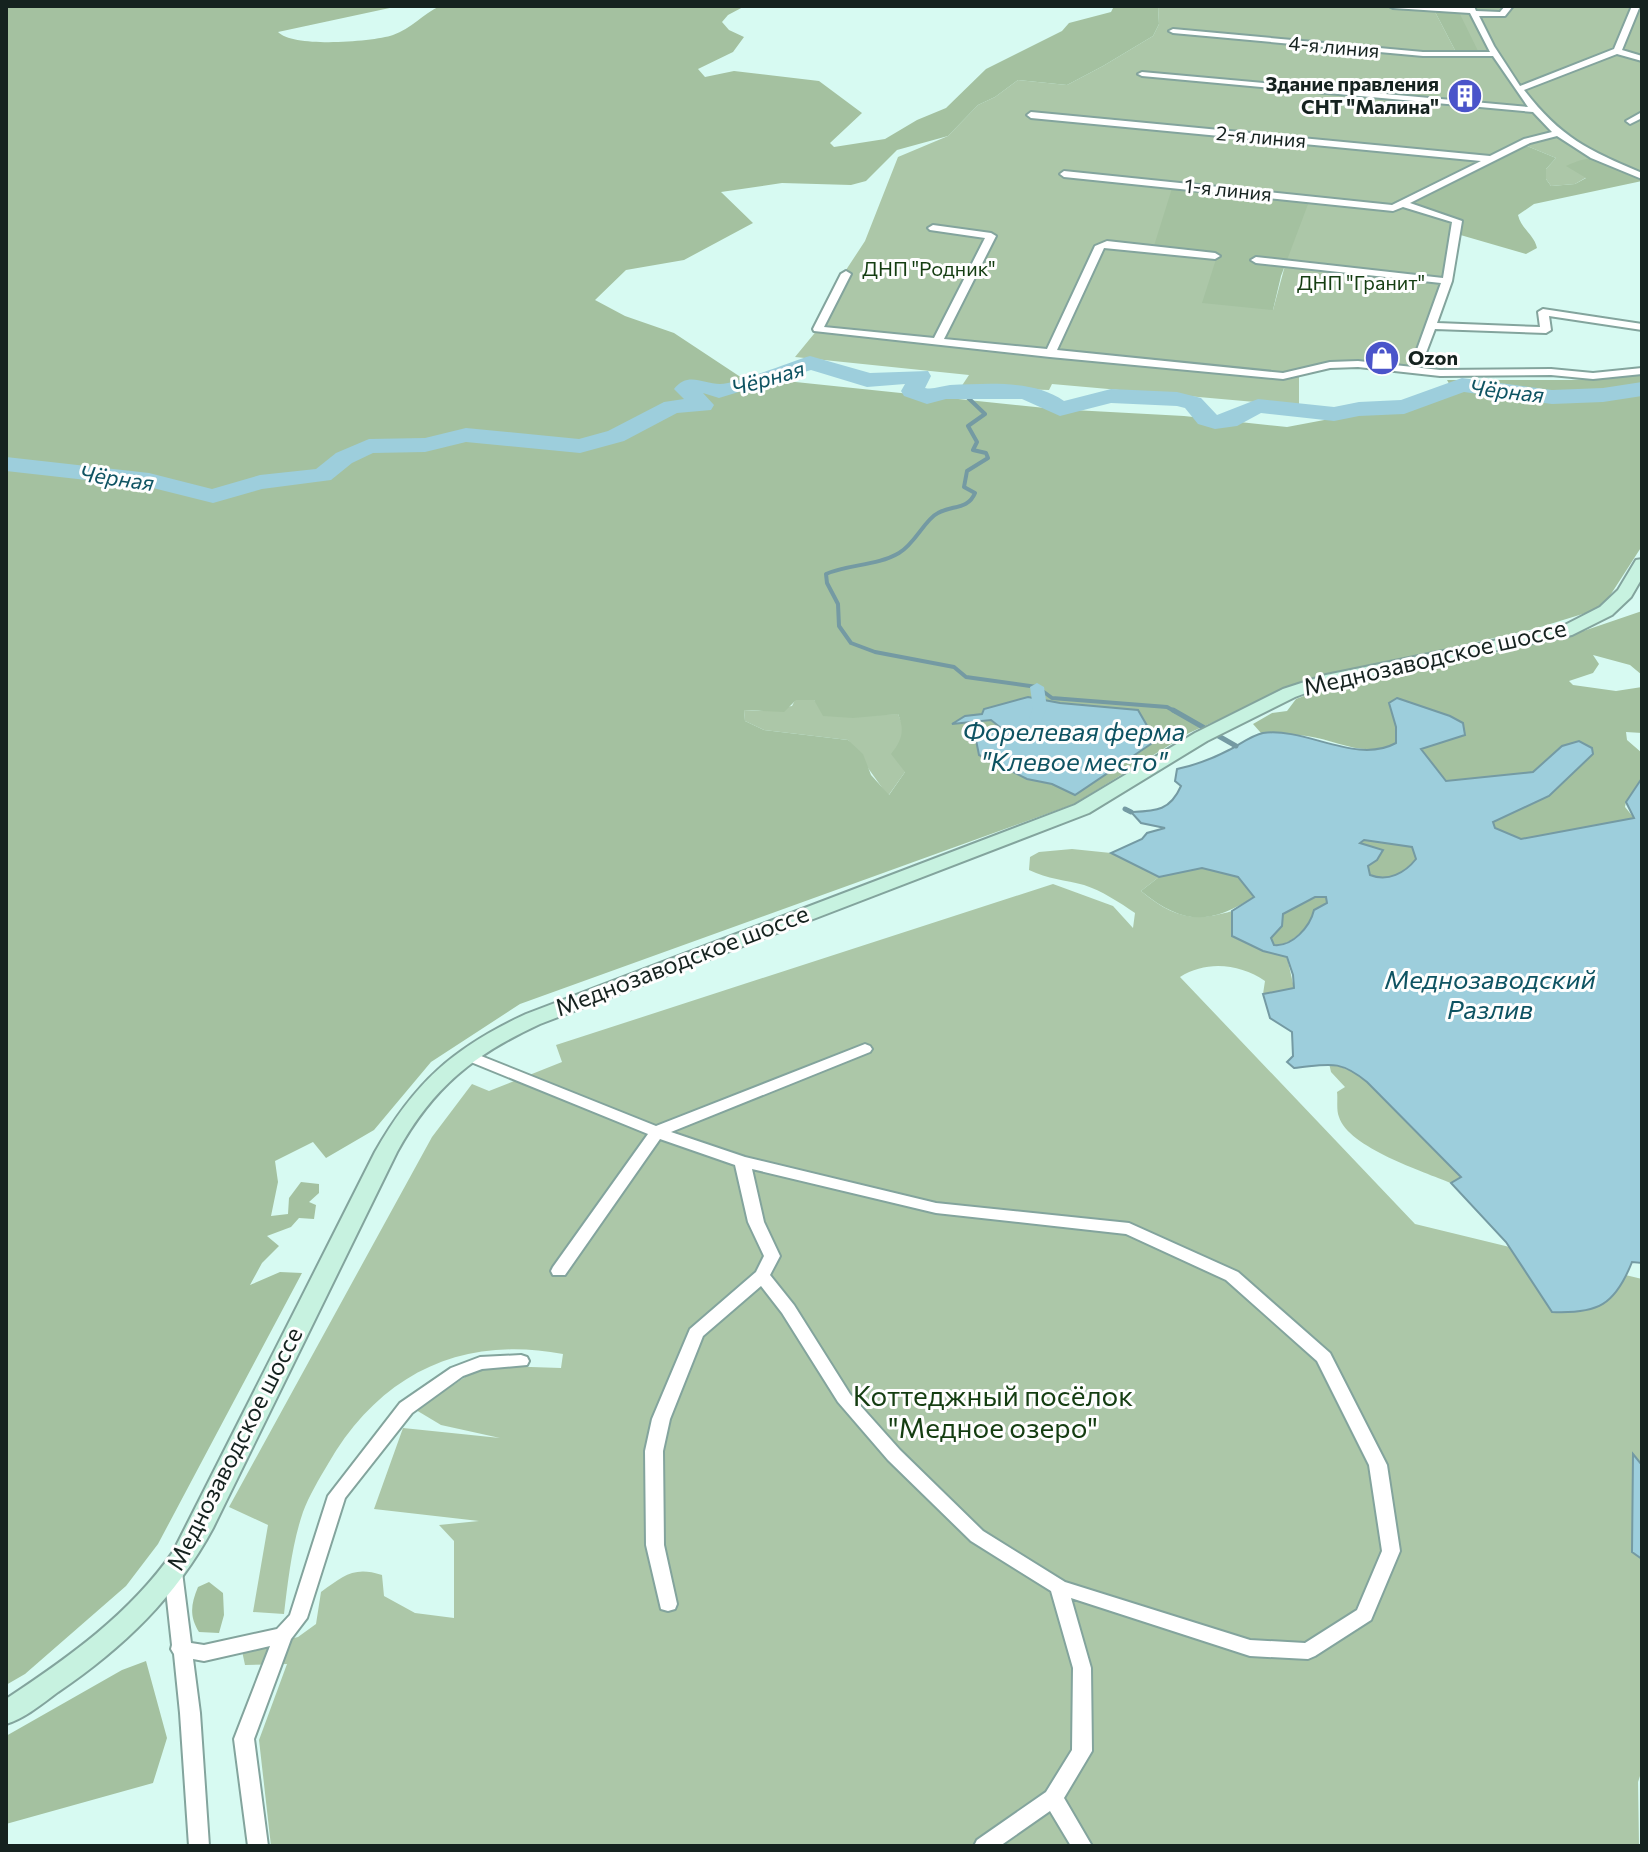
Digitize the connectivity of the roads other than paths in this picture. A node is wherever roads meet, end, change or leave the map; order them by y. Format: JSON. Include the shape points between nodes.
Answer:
{"nodes":[{"id":1,"x":1393,"y":6,"type":"edge"},
{"id":2,"x":1509,"y":6,"type":"edge"},
{"id":3,"x":1636,"y":6,"type":"edge"},
{"id":4,"x":1472,"y":10,"type":"edge"},
{"id":5,"x":1173,"y":31,"type":"dead end"},
{"id":6,"x":1617,"y":51,"type":"junction"},
{"id":7,"x":1496,"y":54,"type":"junction"},
{"id":8,"x":1642,"y":59,"type":"edge"},
{"id":9,"x":1142,"y":74,"type":"dead end"},
{"id":10,"x":1520,"y":89,"type":"junction"},
{"id":11,"x":1535,"y":110,"type":"junction"},
{"id":12,"x":1031,"y":115,"type":"dead end"},
{"id":13,"x":1642,"y":115,"type":"edge"},
{"id":14,"x":1630,"y":121,"type":"dead end"},
{"id":15,"x":1557,"y":133,"type":"junction"},
{"id":16,"x":1490,"y":159,"type":"junction"},
{"id":17,"x":1064,"y":174,"type":"dead end"},
{"id":18,"x":1642,"y":176,"type":"edge"},
{"id":19,"x":1404,"y":204,"type":"junction"},
{"id":20,"x":933,"y":228,"type":"dead end"},
{"id":21,"x":1215,"y":256,"type":"dead end"},
{"id":22,"x":1256,"y":260,"type":"dead end"},
{"id":23,"x":846,"y":274,"type":"dead end"},
{"id":24,"x":1447,"y":281,"type":"junction"},
{"id":25,"x":1430,"y":326,"type":"junction"},
{"id":26,"x":1642,"y":327,"type":"edge"},
{"id":27,"x":937,"y":342,"type":"junction"},
{"id":28,"x":1050,"y":354,"type":"junction"},
{"id":29,"x":1418,"y":362,"type":"junction"},
{"id":30,"x":1642,"y":371,"type":"edge"},
{"id":31,"x":1642,"y":564,"type":"edge"},
{"id":32,"x":865,"y":1049,"type":"dead end"},
{"id":33,"x":466,"y":1055,"type":"junction"},
{"id":34,"x":658,"y":1131,"type":"junction"},
{"id":35,"x":742,"y":1162,"type":"junction"},
{"id":36,"x":559,"y":1271,"type":"dead end"},
{"id":37,"x":762,"y":1276,"type":"junction"},
{"id":38,"x":521,"y":1361,"type":"dead end"},
{"id":39,"x":173,"y":1572,"type":"junction"},
{"id":40,"x":1059,"y":1587,"type":"junction"},
{"id":41,"x":668,"y":1604,"type":"dead end"},
{"id":42,"x":283,"y":1635,"type":"junction"},
{"id":43,"x":180,"y":1649,"type":"junction"},
{"id":44,"x":6,"y":1713,"type":"edge"},
{"id":45,"x":1053,"y":1798,"type":"junction"},
{"id":46,"x":199,"y":1846,"type":"edge"},
{"id":47,"x":258,"y":1846,"type":"edge"},
{"id":48,"x":984,"y":1846,"type":"edge"},
{"id":49,"x":1082,"y":1846,"type":"edge"}],
"edges":[{"from":1,"to":4,"type":"street"},
{"from":2,"to":4,"type":"street","via":[[1502,14]]},
{"from":3,"to":6,"type":"street"},
{"from":4,"to":7,"type":"street"},
{"from":5,"to":7,"type":"street","name":"4-я линия","via":[[1432,55]]},
{"from":6,"to":8,"type":"street"},
{"from":6,"to":10,"type":"street"},
{"from":7,"to":10,"type":"street"},
{"from":9,"to":11,"type":"street"},
{"from":10,"to":11,"type":"street"},
{"from":11,"to":15,"type":"street"},
{"from":12,"to":16,"type":"street","name":"2-я линия"},
{"from":13,"to":14,"type":"street"},
{"from":15,"to":16,"type":"street"},
{"from":15,"to":18,"type":"street"},
{"from":16,"to":19,"type":"street"},
{"from":17,"to":19,"type":"street","name":"1-я линия","via":[[1393,208]]},
{"from":19,"to":24,"type":"street","via":[[1457,221]]},
{"from":20,"to":27,"type":"street","via":[[991,236]]},
{"from":21,"to":28,"type":"street","via":[[1100,246]]},
{"from":22,"to":24,"type":"street"},
{"from":23,"to":27,"type":"street","via":[[818,329]]},
{"from":24,"to":25,"type":"street"},
{"from":25,"to":26,"type":"street","via":[[1546,330],[1543,312]]},
{"from":25,"to":29,"type":"street"},
{"from":27,"to":28,"type":"street"},
{"from":28,"to":29,"type":"street","via":[[1283,376],[1330,365]]},
{"from":29,"to":30,"type":"street","via":[[1440,373],[1593,376]]},
{"from":31,"to":33,"type":"main road","name":"Меднозаводское шоссе","via":[[1625,593],[1606,611],[1566,631],[1326,680],[1289,693],[1082,809],[533,1019]]},
{"from":32,"to":34,"type":"street"},
{"from":33,"to":34,"type":"street"},
{"from":33,"to":39,"type":"main road","name":"Меднозаводское шоссе","via":[[442,1074],[398,1131]]},
{"from":34,"to":35,"type":"street"},
{"from":34,"to":36,"type":"street"},
{"from":35,"to":37,"type":"street","via":[[756,1222],[772,1256]]},
{"from":35,"to":40,"type":"street","via":[[936,1208],[1129,1229],[1232,1276],[1324,1357],[1378,1465],[1391,1551],[1364,1615],[1308,1651],[1250,1648]]},
{"from":37,"to":40,"type":"street","via":[[844,1398],[894,1455],[977,1536]]},
{"from":37,"to":41,"type":"street","via":[[696,1333],[661,1419],[654,1451],[655,1545]]},
{"from":38,"to":42,"type":"street","via":[[480,1363],[457,1372],[406,1408],[337,1496],[298,1618]]},
{"from":39,"to":43,"type":"street"},
{"from":39,"to":44,"type":"main road","name":"Меднозаводское шоссе","via":[[133,1620]]},
{"from":40,"to":45,"type":"street","via":[[1082,1668],[1082,1751]]},
{"from":42,"to":43,"type":"street","via":[[204,1653]]},
{"from":42,"to":47,"type":"street","via":[[244,1739]]},
{"from":43,"to":46,"type":"street"},
{"from":45,"to":48,"type":"street"},
{"from":45,"to":49,"type":"street"}]}
